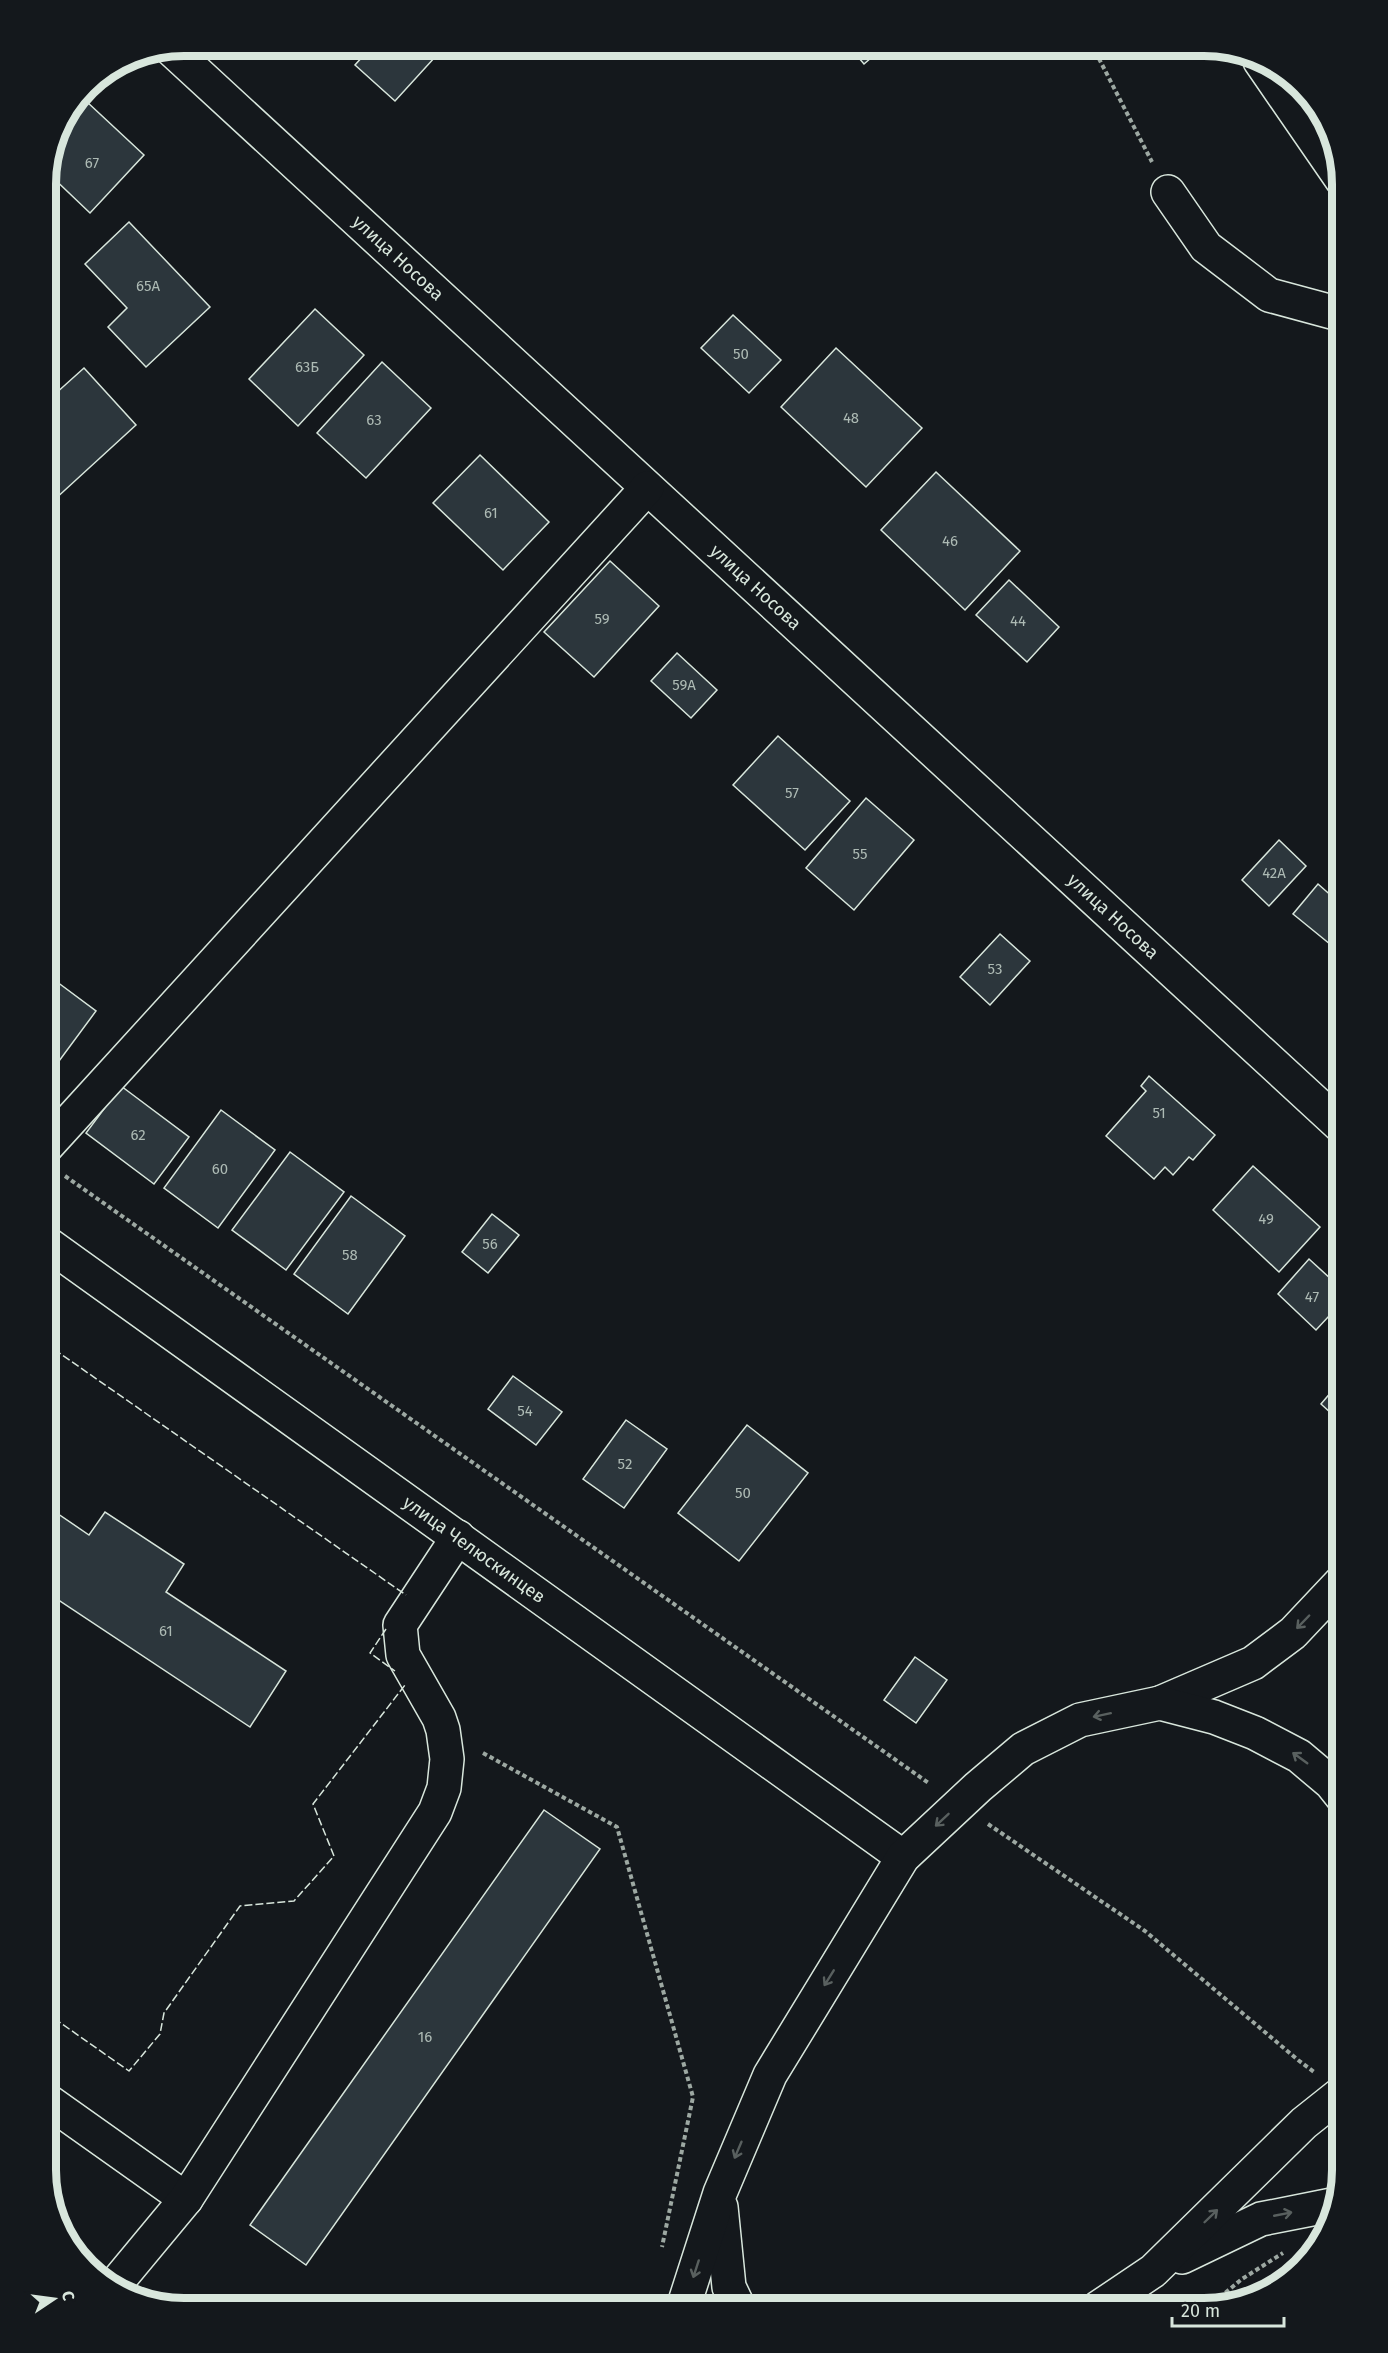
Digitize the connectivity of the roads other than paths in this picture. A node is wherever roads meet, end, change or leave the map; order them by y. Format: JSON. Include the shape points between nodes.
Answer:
{"nodes":[{"id":1,"x":179,"y":56,"type":"edge"},
{"id":2,"x":1268,"y":73,"type":"edge"},
{"id":3,"x":1330,"y":163,"type":"edge"},
{"id":4,"x":1168,"y":192,"type":"road end"},
{"id":5,"x":1332,"y":312,"type":"edge"},
{"id":6,"x":647,"y":488,"type":"junction"},
{"id":7,"x":1332,"y":1118,"type":"edge"},
{"id":8,"x":56,"y":1136,"type":"edge"},
{"id":9,"x":56,"y":1250,"type":"edge"},
{"id":10,"x":458,"y":1538,"type":"junction"},
{"id":11,"x":1332,"y":1592,"type":"edge"},
{"id":12,"x":1160,"y":1702,"type":"junction"},
{"id":13,"x":1332,"y":1784,"type":"edge"},
{"id":14,"x":903,"y":1857,"type":"junction"},
{"id":15,"x":1332,"y":2101,"type":"edge"},
{"id":16,"x":56,"y":2107,"type":"edge"},
{"id":17,"x":720,"y":2193,"type":"junction"},
{"id":18,"x":186,"y":2199,"type":"junction"},
{"id":19,"x":1327,"y":2206,"type":"edge"},
{"id":20,"x":1153,"y":2271,"type":"junction"},
{"id":21,"x":119,"y":2280,"type":"edge"},
{"id":22,"x":686,"y":2297,"type":"edge"},
{"id":23,"x":734,"y":2298,"type":"edge"},
{"id":24,"x":1113,"y":2298,"type":"edge"}],
"edges":[{"from":1,"to":6,"type":"street","name":"улица Носова"},
{"from":2,"to":3,"type":"street"},
{"from":4,"to":5,"type":"street","via":[[1206,247],[1269,295]]},
{"from":6,"to":7,"type":"street","name":"улица Носова"},
{"from":6,"to":8,"type":"street"},
{"from":9,"to":10,"type":"street","name":"улица Челюскинцев"},
{"from":10,"to":14,"type":"street","name":"улица Челюскинцев"},
{"from":10,"to":18,"type":"street","via":[[400,1625],[403,1656],[443,1730],[447,1759],[444,1788],[435,1812]]},
{"from":11,"to":12,"type":"street","one_way":true,"via":[[1293,1633],[1253,1663]]},
{"from":13,"to":12,"type":"street","one_way":true,"via":[[1299,1756],[1255,1733],[1214,1716]]},
{"from":12,"to":14,"type":"street","one_way":true,"via":[[1080,1719],[1023,1749]]},
{"from":14,"to":17,"type":"street","one_way":true,"via":[[770,2075]]},
{"from":20,"to":15,"type":"street","one_way":true,"via":[[1304,2123]]},
{"from":16,"to":18,"type":"street"},
{"from":17,"to":22,"type":"street","one_way":true},
{"from":17,"to":23,"type":"street","via":[[729,2287]]},
{"from":18,"to":21,"type":"street"},
{"from":20,"to":19,"type":"street","one_way":true,"via":[[1261,2219]]},
{"from":20,"to":24,"type":"street"}]}
